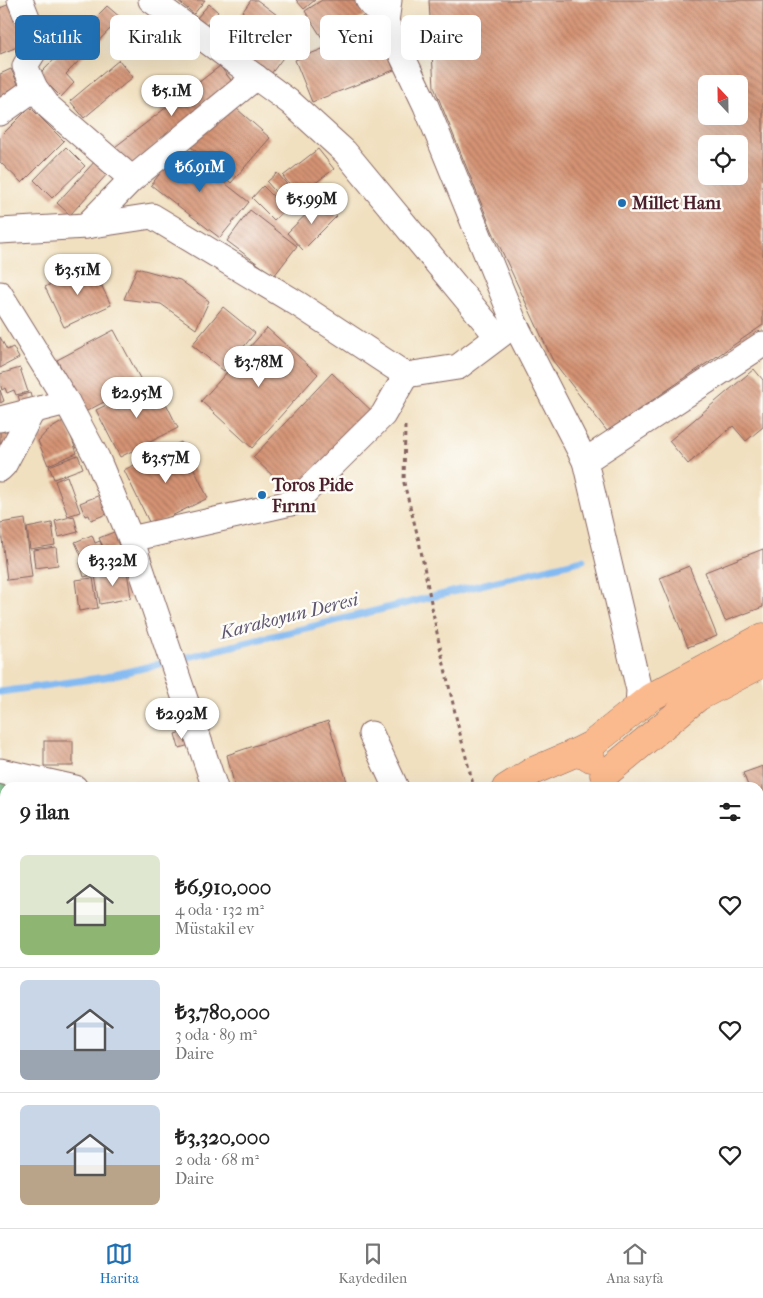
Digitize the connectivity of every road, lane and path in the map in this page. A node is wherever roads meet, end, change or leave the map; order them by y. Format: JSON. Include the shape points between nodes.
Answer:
{"nodes":[{"id":1,"x":20,"y":0,"type":"edge"},
{"id":2,"x":151,"y":0,"type":"edge"},
{"id":3,"x":368,"y":0,"type":"edge"},
{"id":4,"x":387,"y":11,"type":"edge"},
{"id":5,"x":256,"y":77,"type":"junction"},
{"id":6,"x":35,"y":88,"type":"junction"},
{"id":7,"x":0,"y":113,"type":"edge"},
{"id":8,"x":132,"y":179,"type":"junction"},
{"id":9,"x":86,"y":226,"type":"junction"},
{"id":10,"x":0,"y":231,"type":"edge"},
{"id":11,"x":0,"y":294,"type":"edge"},
{"id":12,"x":506,"y":330,"type":"junction"},
{"id":13,"x":763,"y":344,"type":"edge"},
{"id":14,"x":406,"y":375,"type":"junction"},
{"id":15,"x":67,"y":402,"type":"junction"},
{"id":16,"x":32,"y":412,"type":"junction"},
{"id":17,"x":0,"y":419,"type":"edge"},
{"id":18,"x":585,"y":461,"type":"junction"},
{"id":19,"x":0,"y":469,"type":"edge"},
{"id":20,"x":404,"y":483,"type":"dead end"},
{"id":21,"x":131,"y":539,"type":"junction"},
{"id":22,"x":763,"y":637,"type":"edge"},
{"id":23,"x":763,"y":663,"type":"edge"},
{"id":24,"x":638,"y":707,"type":"junction"},
{"id":25,"x":371,"y":734,"type":"dead end"},
{"id":26,"x":575,"y":753,"type":"junction"},
{"id":27,"x":0,"y":771,"type":"edge"},
{"id":28,"x":605,"y":781,"type":"edge"},
{"id":29,"x":49,"y":782,"type":"edge"},
{"id":30,"x":213,"y":782,"type":"edge"},
{"id":31,"x":393,"y":782,"type":"edge"},
{"id":32,"x":472,"y":782,"type":"edge"},
{"id":33,"x":516,"y":782,"type":"edge"}],
"edges":[{"from":1,"to":6,"type":"street","via":[[38,45],[25,66]]},
{"from":2,"to":5,"type":"street"},
{"from":3,"to":4,"type":"street"},
{"from":4,"to":12,"type":"street","via":[[426,106]]},
{"from":5,"to":8,"type":"street"},
{"from":5,"to":12,"type":"street","via":[[345,152]]},
{"from":6,"to":7,"type":"street"},
{"from":6,"to":8,"type":"street","via":[[49,107]]},
{"from":8,"to":9,"type":"street"},
{"from":9,"to":10,"type":"street"},
{"from":9,"to":14,"type":"street","via":[[152,216],[298,304]]},
{"from":11,"to":15,"type":"street"},
{"from":12,"to":14,"type":"street","via":[[458,367]]},
{"from":12,"to":18,"type":"street"},
{"from":13,"to":18,"type":"street"},
{"from":14,"to":21,"type":"street","via":[[383,416],[295,502]]},
{"from":15,"to":16,"type":"street"},
{"from":15,"to":21,"type":"street","via":[[97,458]]},
{"from":16,"to":17,"type":"street"},
{"from":16,"to":19,"type":"street"},
{"from":18,"to":24,"type":"street","via":[[639,690]]},
{"from":20,"to":32,"type":"path"},
{"from":21,"to":30,"type":"street"},
{"from":22,"to":24,"type":"main road"},
{"from":23,"to":28,"type":"main road","via":[[698,697]]},
{"from":24,"to":26,"type":"main road","via":[[591,745]]},
{"from":25,"to":31,"type":"street"},
{"from":26,"to":28,"type":"main road","via":[[589,756]]},
{"from":26,"to":33,"type":"main road"},
{"from":27,"to":29,"type":"street"}]}
